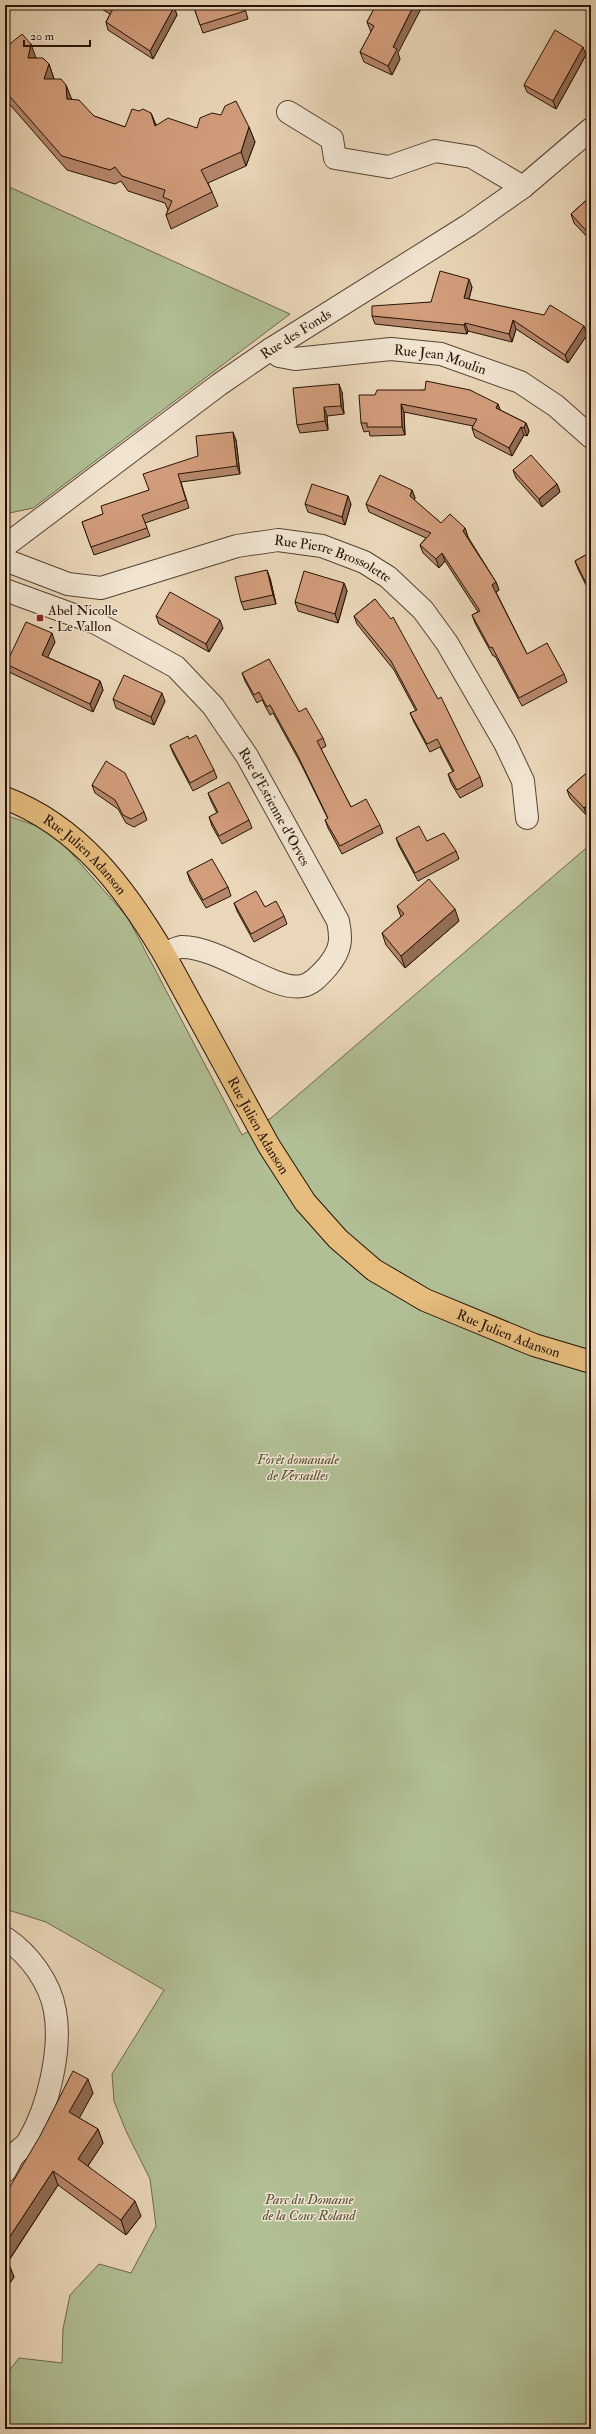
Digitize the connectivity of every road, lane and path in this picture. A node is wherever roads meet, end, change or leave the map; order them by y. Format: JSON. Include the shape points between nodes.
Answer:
{"nodes":[{"id":1,"x":288,"y":112,"type":"dead end"},
{"id":2,"x":591,"y":129,"type":"edge"},
{"id":3,"x":523,"y":187,"type":"junction"},
{"id":4,"x":271,"y":349,"type":"junction"},
{"id":5,"x":591,"y":437,"type":"edge"},
{"id":6,"x":5,"y":546,"type":"edge"},
{"id":7,"x":5,"y":560,"type":"edge"},
{"id":8,"x":5,"y":590,"type":"edge"},
{"id":9,"x":5,"y":798,"type":"edge"},
{"id":10,"x":527,"y":818,"type":"dead end"},
{"id":11,"x":164,"y":954,"type":"junction"},
{"id":12,"x":591,"y":1362,"type":"edge"},
{"id":13,"x":5,"y":1938,"type":"edge"},
{"id":14,"x":11,"y":2153,"type":"edge"}],
"edges":[{"from":1,"to":3,"type":"street","via":[[332,139],[335,158],[390,167],[435,151],[472,157]]},
{"from":2,"to":3,"type":"street","name":"Rue des Fonds"},
{"from":3,"to":4,"type":"street","name":"Rue des Fonds","via":[[469,225]]},
{"from":4,"to":5,"type":"street","name":"Rue Jean Moulin","via":[[279,356],[295,359],[391,350],[441,354],[520,382],[556,406]]},
{"from":4,"to":6,"type":"street","name":"Rue des Fonds","via":[[220,384]]},
{"from":7,"to":10,"type":"street","name":"Rue Pierre Brossolette","via":[[68,584],[101,588],[237,546],[278,540],[322,546],[364,562],[388,577],[423,610],[447,642],[523,780]]},
{"from":8,"to":11,"type":"street","name":"Rue d'Estienne d'Orves","via":[[96,623],[176,667],[213,706],[247,756],[338,921],[342,940],[333,959],[322,973],[302,986],[286,987],[204,951],[180,947]]},
{"from":9,"to":11,"type":"main road","name":"Rue Julien Adanson","via":[[35,811],[76,839],[132,904]]},
{"from":11,"to":12,"type":"main road","name":"Rue Julien Adanson","via":[[272,1152],[305,1202],[338,1239],[374,1270],[425,1300],[534,1345]]},
{"from":13,"to":14,"type":"street","via":[[34,1965],[47,1987],[55,2011],[56,2043],[53,2073],[39,2119]]}]}
